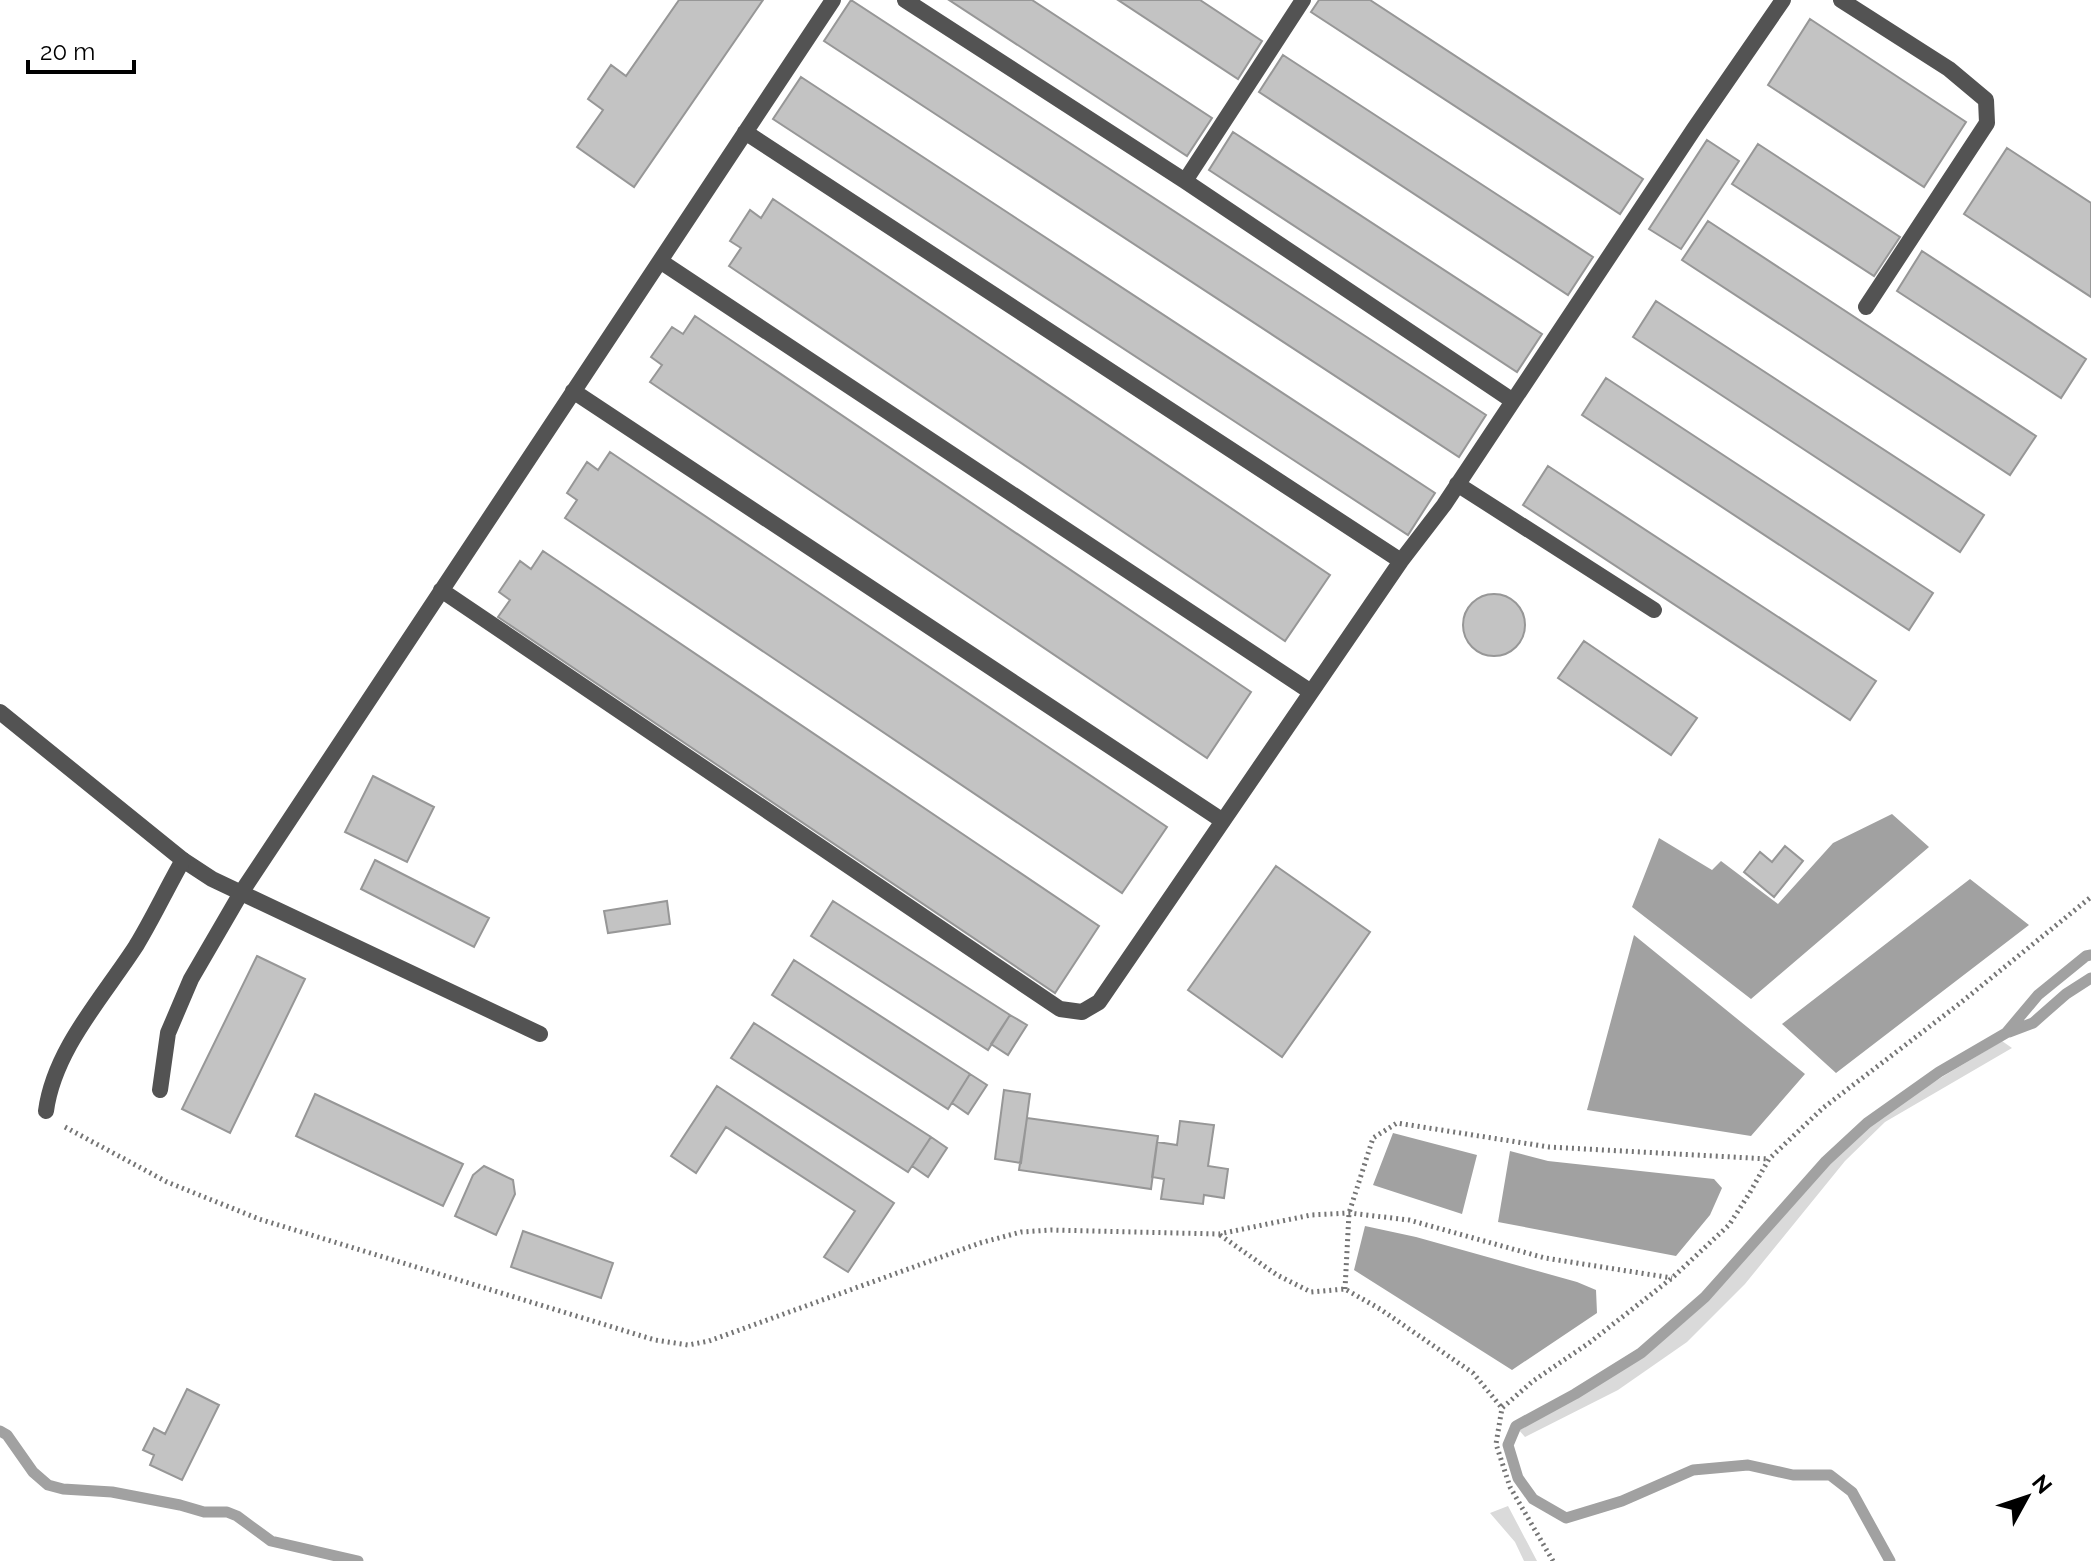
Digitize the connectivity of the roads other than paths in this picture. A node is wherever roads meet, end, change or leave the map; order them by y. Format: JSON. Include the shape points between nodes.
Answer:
{"nodes":[{"id":1,"x":833,"y":0,"type":"edge"},
{"id":2,"x":905,"y":0,"type":"edge"},
{"id":3,"x":1303,"y":0,"type":"edge"},
{"id":4,"x":1783,"y":0,"type":"edge"},
{"id":5,"x":1841,"y":0,"type":"edge"},
{"id":6,"x":745,"y":132,"type":"junction"},
{"id":7,"x":1185,"y":181,"type":"junction"},
{"id":8,"x":660,"y":261,"type":"junction"},
{"id":9,"x":1866,"y":307,"type":"dead end"},
{"id":10,"x":573,"y":391,"type":"junction"},
{"id":11,"x":1513,"y":401,"type":"junction"},
{"id":12,"x":1457,"y":484,"type":"junction"},
{"id":13,"x":1401,"y":561,"type":"junction"},
{"id":14,"x":441,"y":590,"type":"junction"},
{"id":15,"x":1654,"y":610,"type":"dead end"},
{"id":16,"x":1311,"y":692,"type":"junction"},
{"id":17,"x":0,"y":712,"type":"edge"},
{"id":18,"x":1223,"y":821,"type":"junction"},
{"id":19,"x":183,"y":860,"type":"junction"},
{"id":20,"x":241,"y":893,"type":"junction"},
{"id":21,"x":540,"y":1034,"type":"dead end"},
{"id":22,"x":160,"y":1090,"type":"dead end"},
{"id":23,"x":46,"y":1111,"type":"road end"}],
"edges":[{"from":1,"to":6,"type":"street"},
{"from":2,"to":7,"type":"street"},
{"from":3,"to":7,"type":"street"},
{"from":4,"to":11,"type":"street"},
{"from":5,"to":9,"type":"street","via":[[1949,69],[1986,100],[1987,123]]},
{"from":6,"to":8,"type":"street"},
{"from":6,"to":13,"type":"street"},
{"from":7,"to":11,"type":"street"},
{"from":8,"to":10,"type":"street"},
{"from":8,"to":16,"type":"street"},
{"from":10,"to":14,"type":"street"},
{"from":10,"to":18,"type":"street"},
{"from":11,"to":12,"type":"street"},
{"from":12,"to":13,"type":"street"},
{"from":12,"to":15,"type":"street"},
{"from":13,"to":16,"type":"street"},
{"from":14,"to":18,"type":"street","via":[[1060,1009],[1082,1012],[1099,1002]]},
{"from":14,"to":20,"type":"street"},
{"from":16,"to":18,"type":"street"},
{"from":17,"to":19,"type":"street"},
{"from":19,"to":20,"type":"street"},
{"from":19,"to":23,"type":"street","via":[[138,943],[64,1053]]},
{"from":20,"to":21,"type":"street"},
{"from":20,"to":22,"type":"street","via":[[191,979],[168,1033]]}]}
